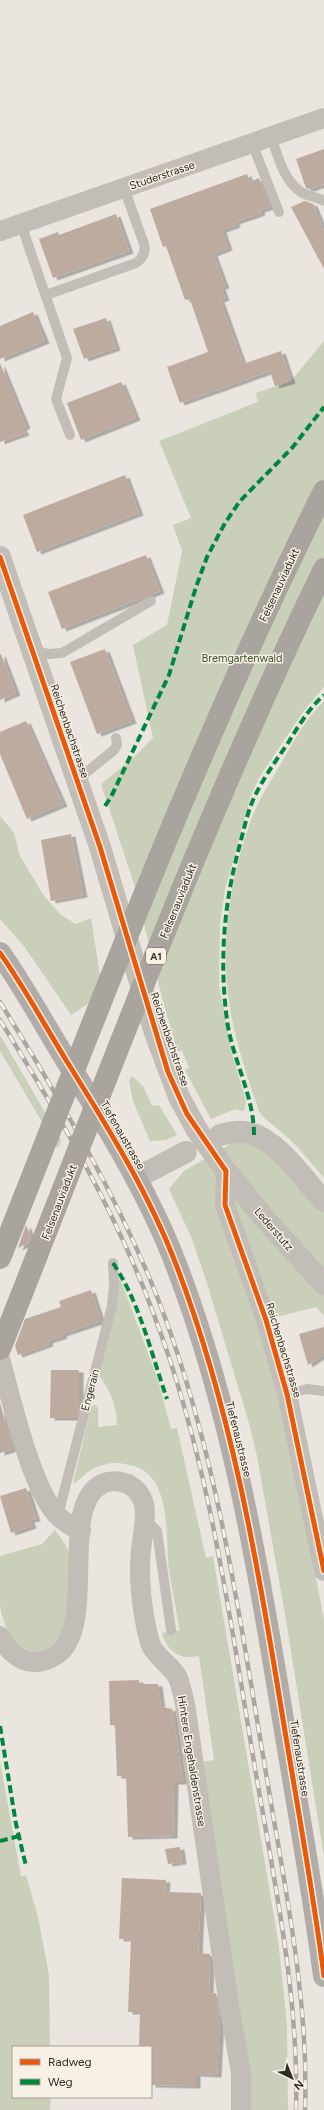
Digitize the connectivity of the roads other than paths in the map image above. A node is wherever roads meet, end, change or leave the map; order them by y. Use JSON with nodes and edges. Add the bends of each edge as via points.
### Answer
{"nodes":[{"id":1,"x":324,"y":118,"type":"edge"},
{"id":2,"x":271,"y":136,"type":"junction"},
{"id":3,"x":252,"y":143,"type":"junction"},
{"id":4,"x":124,"y":188,"type":"junction"},
{"id":5,"x":324,"y":201,"type":"edge"},
{"id":6,"x":279,"y":212,"type":"dead end"},
{"id":7,"x":21,"y":224,"type":"junction"},
{"id":8,"x":0,"y":232,"type":"edge"},
{"id":9,"x":46,"y":295,"type":"junction"},
{"id":10,"x":70,"y":435,"type":"dead end"},
{"id":11,"x":324,"y":491,"type":"edge"},
{"id":12,"x":0,"y":557,"type":"edge"},
{"id":13,"x":324,"y":569,"type":"edge"},
{"id":14,"x":151,"y":601,"type":"dead end"},
{"id":15,"x":32,"y":650,"type":"junction"},
{"id":16,"x":116,"y":738,"type":"dead end"},
{"id":17,"x":75,"y":777,"type":"junction"},
{"id":18,"x":0,"y":953,"type":"edge"},
{"id":19,"x":220,"y":1135,"type":"dead end"},
{"id":20,"x":186,"y":1152,"type":"dead end"},
{"id":21,"x":226,"y":1171,"type":"junction"},
{"id":22,"x":136,"y":1178,"type":"junction"},
{"id":23,"x":324,"y":1201,"type":"edge"},
{"id":24,"x":0,"y":1258,"type":"edge"},
{"id":25,"x":113,"y":1263,"type":"dead end"},
{"id":26,"x":324,"y":1284,"type":"edge"},
{"id":27,"x":0,"y":1349,"type":"edge"},
{"id":28,"x":0,"y":1359,"type":"edge"},
{"id":29,"x":324,"y":1391,"type":"edge"},
{"id":30,"x":287,"y":1394,"type":"junction"},
{"id":31,"x":58,"y":1516,"type":"junction"},
{"id":32,"x":145,"y":1523,"type":"junction"},
{"id":33,"x":81,"y":1531,"type":"junction"},
{"id":34,"x":323,"y":1558,"type":"edge"},
{"id":35,"x":171,"y":1630,"type":"dead end"},
{"id":36,"x":0,"y":1636,"type":"edge"},
{"id":37,"x":324,"y":1976,"type":"edge"},
{"id":38,"x":241,"y":2110,"type":"edge"}],
"edges":[{"from":1,"to":2,"type":"street","name":"Studerstrasse"},
{"from":2,"to":3,"type":"street","name":"Studerstrasse"},
{"from":2,"to":5,"type":"lane","via":[[287,176],[294,186]]},
{"from":3,"to":4,"type":"street","name":"Studerstrasse"},
{"from":3,"to":6,"type":"lane"},
{"from":4,"to":7,"type":"street","name":"Studerstrasse"},
{"from":4,"to":9,"type":"lane","via":[[144,244],[142,257],[136,263]]},
{"from":7,"to":8,"type":"street","name":"Studerstrasse"},
{"from":7,"to":9,"type":"lane"},
{"from":9,"to":10,"type":"lane","via":[[47,305],[67,358],[56,399]]},
{"from":11,"to":24,"type":"highway","name":"Felsenauviadukt","bridge":true,"via":[[248,651],[201,760],[113,970]]},
{"from":12,"to":15,"type":"street","name":"Reichenbachstrasse"},
{"from":13,"to":27,"type":"highway","name":"Felsenauviadukt","number":"A1","bridge":true,"via":[[273,677],[181,893]]},
{"from":14,"to":15,"type":"lane","via":[[62,653],[49,654]]},
{"from":15,"to":17,"type":"street","name":"Reichenbachstrasse"},
{"from":16,"to":17,"type":"lane","via":[[117,745],[114,750],[83,775]]},
{"from":17,"to":21,"type":"street","name":"Reichenbachstrasse","via":[[102,853],[168,1072],[187,1114]]},
{"from":18,"to":22,"type":"main road","name":"Tiefenaustrasse","via":[[21,983]]},
{"from":19,"to":23,"type":"street","via":[[242,1132],[263,1138],[283,1155]]},
{"from":20,"to":22,"type":"street"},
{"from":21,"to":26,"type":"street","name":"Lederstutz","via":[[264,1218]]},
{"from":21,"to":30,"type":"street","name":"Reichenbachstrasse","via":[[225,1205],[266,1320]]},
{"from":22,"to":37,"type":"main road","name":"Tiefenaustrasse","via":[[167,1243],[185,1289],[210,1368],[238,1474],[266,1614]]},
{"from":25,"to":31,"type":"lane","name":"Engerain","via":[[112,1306]]},
{"from":28,"to":31,"type":"street","via":[[29,1457],[41,1489]]},
{"from":29,"to":30,"type":"lane","via":[[307,1389]]},
{"from":30,"to":34,"type":"street","name":"Reichenbachstrasse"},
{"from":31,"to":33,"type":"street"},
{"from":32,"to":33,"type":"street","name":"Hintere Engehaldenstrasse","via":[[144,1505],[137,1491],[126,1483],[113,1481],[99,1485],[88,1496],[83,1510]]},
{"from":32,"to":35,"type":"lane","via":[[158,1531]]},
{"from":32,"to":38,"type":"street","name":"Hintere Engehaldenstrasse","via":[[140,1550],[142,1599],[150,1643],[178,1678],[185,1704],[240,2073]]},
{"from":33,"to":36,"type":"street","name":"Hintere Engehaldenstrasse","via":[[75,1618],[72,1633],[65,1647],[55,1656],[41,1662],[28,1662],[6,1647]]}]}
